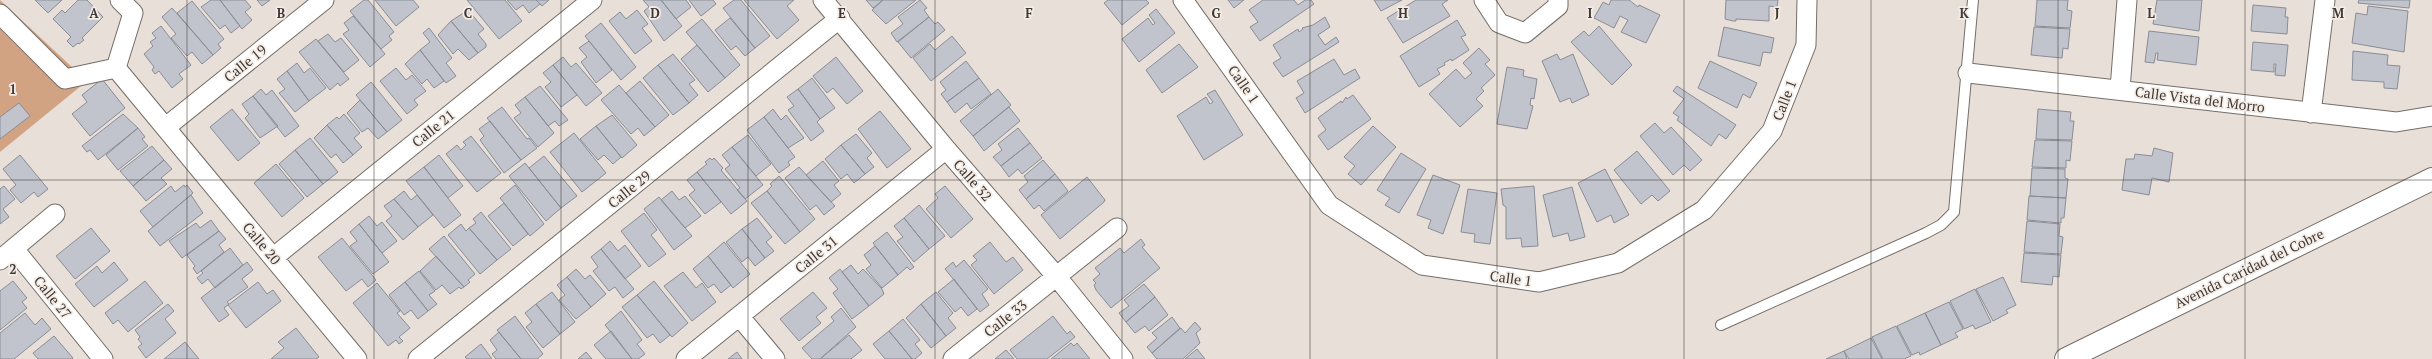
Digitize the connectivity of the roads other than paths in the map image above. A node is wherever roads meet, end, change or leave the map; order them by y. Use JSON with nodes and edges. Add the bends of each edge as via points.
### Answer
{"nodes":[{"id":1,"x":120,"y":0,"type":"edge"},
{"id":2,"x":324,"y":0,"type":"edge"},
{"id":3,"x":592,"y":0,"type":"edge"},
{"id":4,"x":823,"y":0,"type":"edge"},
{"id":5,"x":1183,"y":0,"type":"edge"},
{"id":6,"x":1484,"y":0,"type":"edge"},
{"id":7,"x":1558,"y":0,"type":"edge"},
{"id":8,"x":1807,"y":0,"type":"edge"},
{"id":9,"x":1973,"y":0,"type":"edge"},
{"id":10,"x":2127,"y":0,"type":"edge"},
{"id":11,"x":2326,"y":0,"type":"edge"},
{"id":12,"x":0,"y":14,"type":"edge"},
{"id":13,"x":840,"y":18,"type":"junction"},
{"id":14,"x":116,"y":68,"type":"junction"},
{"id":15,"x":1968,"y":73,"type":"junction"},
{"id":16,"x":2120,"y":89,"type":"junction"},
{"id":17,"x":2311,"y":113,"type":"junction"},
{"id":18,"x":2432,"y":116,"type":"edge"},
{"id":19,"x":166,"y":127,"type":"junction"},
{"id":20,"x":946,"y":148,"type":"junction"},
{"id":21,"x":2432,"y":179,"type":"edge"},
{"id":22,"x":55,"y":214,"type":"dead end"},
{"id":23,"x":1117,"y":228,"type":"dead end"},
{"id":24,"x":7,"y":254,"type":"edge"},
{"id":25,"x":274,"y":257,"type":"junction"},
{"id":26,"x":1057,"y":277,"type":"junction"},
{"id":27,"x":739,"y":316,"type":"junction"},
{"id":28,"x":1721,"y":326,"type":"dead end"},
{"id":29,"x":103,"y":359,"type":"edge"},
{"id":30,"x":357,"y":359,"type":"edge"},
{"id":31,"x":418,"y":359,"type":"edge"},
{"id":32,"x":686,"y":359,"type":"edge"},
{"id":33,"x":775,"y":359,"type":"edge"},
{"id":34,"x":952,"y":359,"type":"edge"},
{"id":35,"x":1123,"y":359,"type":"edge"},
{"id":36,"x":2066,"y":359,"type":"edge"}],
"edges":[{"from":1,"to":14,"type":"street","via":[[133,14]]},
{"from":2,"to":19,"type":"street","name":"Calle 19"},
{"from":3,"to":25,"type":"street","name":"Calle 21"},
{"from":4,"to":13,"type":"street","name":"Calle 32"},
{"from":5,"to":8,"type":"street","name":"Calle 1","via":[[1329,205],[1422,265],[1539,282],[1618,263],[1704,210],[1772,131],[1806,45]]},
{"from":6,"to":7,"type":"street","via":[[1499,23],[1525,33],[1558,6]]},
{"from":9,"to":15,"type":"lane"},
{"from":10,"to":16,"type":"street"},
{"from":11,"to":17,"type":"street"},
{"from":12,"to":14,"type":"street","via":[[65,79]]},
{"from":13,"to":20,"type":"street","name":"Calle 32"},
{"from":13,"to":31,"type":"street","name":"Calle 29"},
{"from":14,"to":19,"type":"street","name":"Calle 20"},
{"from":15,"to":16,"type":"street","name":"Calle Vista del Morro"},
{"from":15,"to":28,"type":"lane","via":[[1954,212],[1941,225],[1926,233]]},
{"from":16,"to":17,"type":"street","name":"Calle Vista del Morro"},
{"from":17,"to":18,"type":"street","name":"Calle Vista del Morro","via":[[2396,122]]},
{"from":19,"to":25,"type":"street","name":"Calle 20"},
{"from":20,"to":26,"type":"street","name":"Calle 32"},
{"from":20,"to":27,"type":"street","name":"Calle 31"},
{"from":21,"to":36,"type":"street","name":"Avenida Caridad del Cobre"},
{"from":22,"to":24,"type":"street"},
{"from":23,"to":26,"type":"street","name":"Calle 33"},
{"from":24,"to":29,"type":"street","name":"Calle 27"},
{"from":25,"to":30,"type":"street","name":"Calle 20"},
{"from":26,"to":34,"type":"street","name":"Calle 33"},
{"from":26,"to":35,"type":"street","name":"Calle 32"},
{"from":27,"to":32,"type":"street","name":"Calle 31"},
{"from":27,"to":33,"type":"street"}]}
